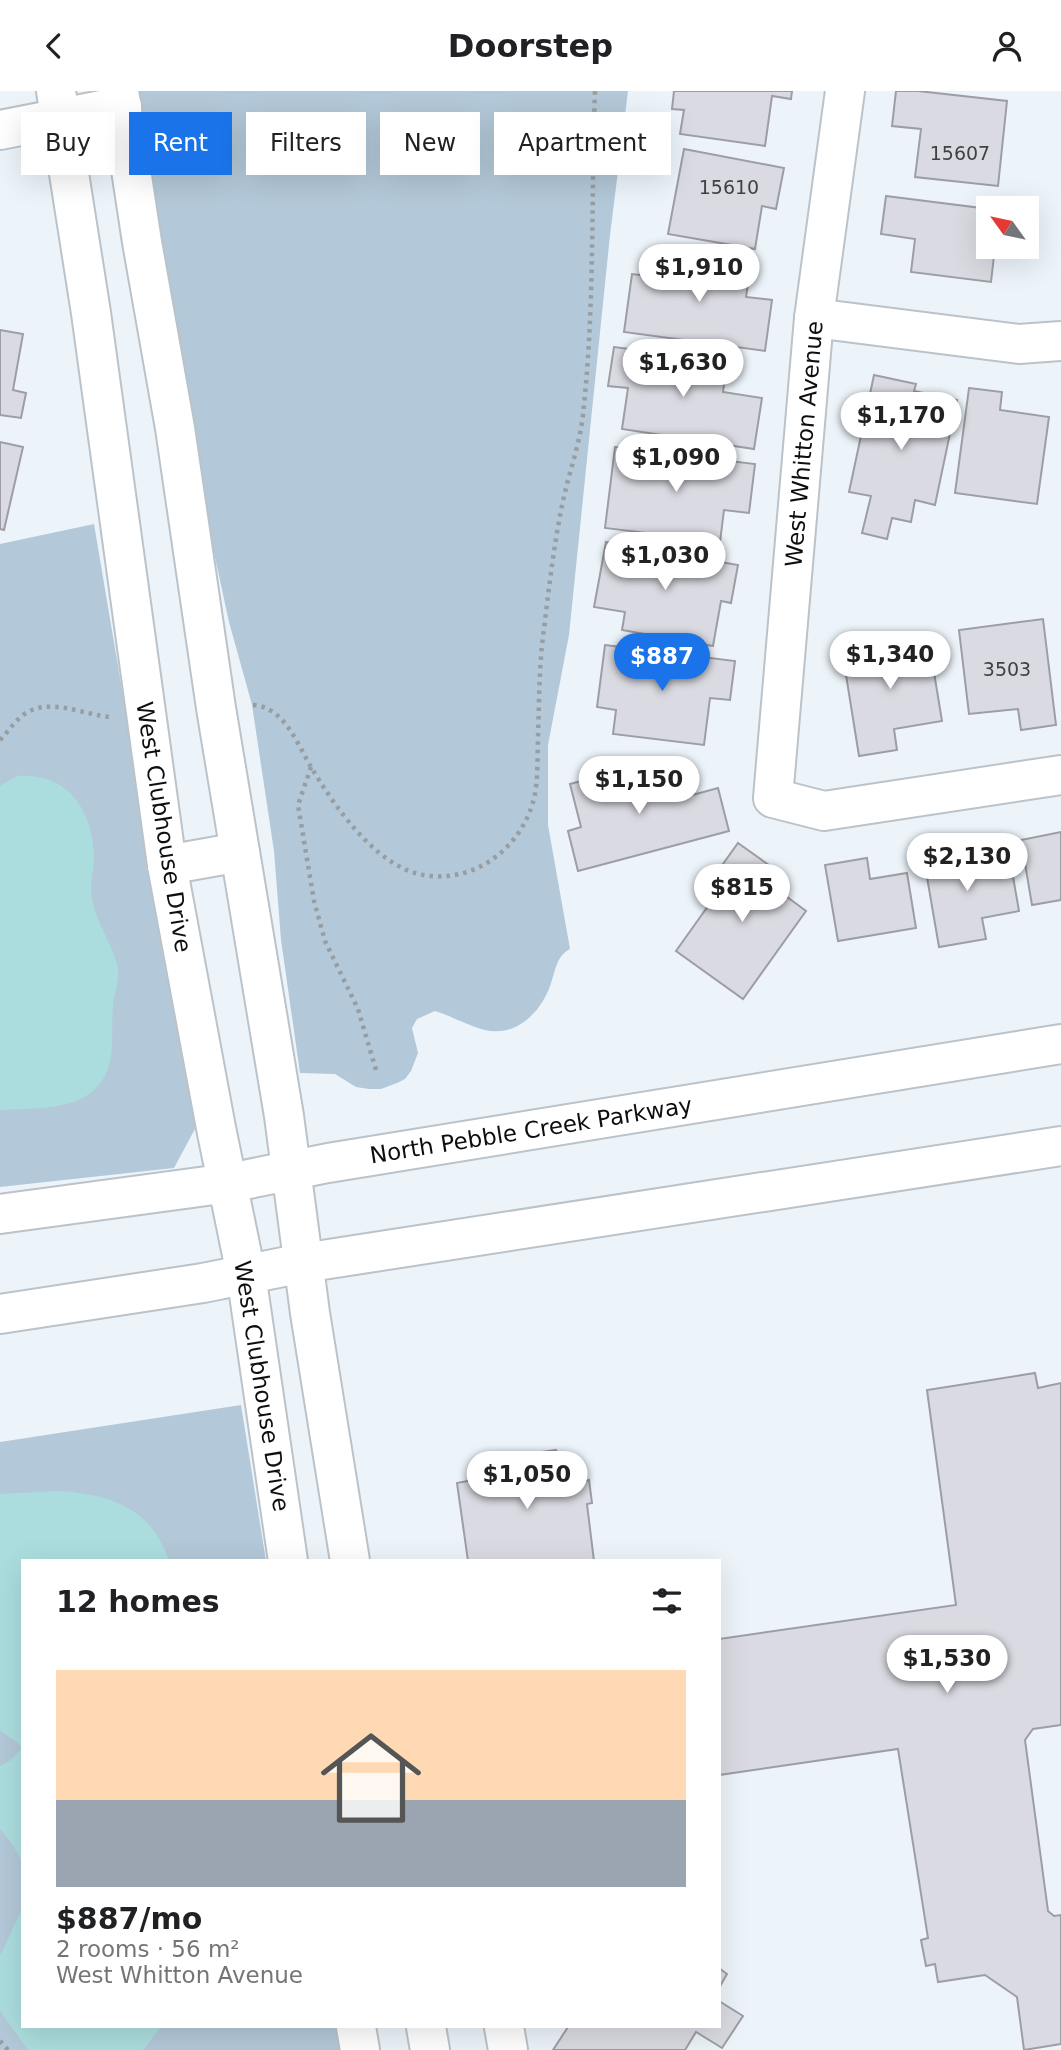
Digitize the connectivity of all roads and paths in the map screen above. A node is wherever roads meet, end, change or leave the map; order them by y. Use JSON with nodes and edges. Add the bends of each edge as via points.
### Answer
{"nodes":[{"id":1,"x":595,"y":91,"type":"edge"},
{"id":2,"x":845,"y":91,"type":"edge"},
{"id":3,"x":120,"y":98,"type":"edge"},
{"id":4,"x":58,"y":105,"type":"edge"},
{"id":5,"x":0,"y":129,"type":"edge"},
{"id":6,"x":814,"y":318,"type":"junction"},
{"id":7,"x":1061,"y":341,"type":"edge"},
{"id":8,"x":216,"y":708,"type":"junction"},
{"id":9,"x":145,"y":714,"type":"junction"},
{"id":10,"x":0,"y":740,"type":"edge"},
{"id":11,"x":311,"y":767,"type":"junction"},
{"id":12,"x":1061,"y":775,"type":"edge"},
{"id":13,"x":240,"y":852,"type":"junction"},
{"id":14,"x":167,"y":865,"type":"junction"},
{"id":15,"x":1061,"y":1044,"type":"edge"},
{"id":16,"x":376,"y":1070,"type":"dead end"},
{"id":17,"x":1061,"y":1146,"type":"edge"},
{"id":18,"x":291,"y":1170,"type":"junction"},
{"id":19,"x":229,"y":1183,"type":"junction"},
{"id":20,"x":0,"y":1214,"type":"edge"},
{"id":21,"x":303,"y":1263,"type":"junction"},
{"id":22,"x":246,"y":1274,"type":"junction"},
{"id":23,"x":0,"y":1314,"type":"edge"},
{"id":24,"x":288,"y":1559,"type":"edge"},
{"id":25,"x":350,"y":1559,"type":"edge"},
{"id":26,"x":356,"y":2028,"type":"edge"},
{"id":27,"x":426,"y":2028,"type":"edge"},
{"id":28,"x":505,"y":2028,"type":"edge"},
{"id":29,"x":0,"y":2041,"type":"edge"},
{"id":30,"x":8,"y":2050,"type":"edge"},
{"id":31,"x":360,"y":2050,"type":"edge"},
{"id":32,"x":430,"y":2050,"type":"edge"},
{"id":33,"x":508,"y":2050,"type":"edge"}],
"edges":[{"from":1,"to":11,"type":"path","via":[[589,358],[583,417],[559,517],[544,632],[530,810],[516,837],[494,859],[468,872],[423,876],[373,848]]},
{"from":2,"to":6,"type":"street","name":"West Whitton Avenue"},
{"from":3,"to":4,"type":"street"},
{"from":3,"to":8,"type":"street"},
{"from":4,"to":5,"type":"street"},
{"from":4,"to":9,"type":"street","name":"West Clubhouse Drive"},
{"from":6,"to":7,"type":"street","via":[[1019,344]]},
{"from":6,"to":12,"type":"street","name":"West Whitton Avenue","via":[[773,798],[824,811]]},
{"from":8,"to":11,"type":"path","via":[[252,705],[270,709]]},
{"from":8,"to":13,"type":"street"},
{"from":9,"to":10,"type":"path","via":[[103,716],[38,708],[20,717]]},
{"from":9,"to":14,"type":"street","name":"West Clubhouse Drive"},
{"from":11,"to":16,"type":"path","via":[[298,805],[317,912],[331,956],[358,1009]]},
{"from":13,"to":14,"type":"street"},
{"from":13,"to":18,"type":"street"},
{"from":14,"to":19,"type":"street","name":"West Clubhouse Drive"},
{"from":15,"to":18,"type":"street","name":"North Pebble Creek Parkway"},
{"from":17,"to":21,"type":"street"},
{"from":18,"to":19,"type":"street","name":"North Pebble Creek Parkway"},
{"from":18,"to":21,"type":"street"},
{"from":19,"to":20,"type":"street","name":"North Pebble Creek Parkway"},
{"from":19,"to":22,"type":"street","name":"West Clubhouse Drive"},
{"from":21,"to":22,"type":"street"},
{"from":21,"to":25,"type":"street"},
{"from":22,"to":23,"type":"street"},
{"from":22,"to":24,"type":"street","name":"West Clubhouse Drive"},
{"from":26,"to":31,"type":"street"},
{"from":27,"to":32,"type":"street"},
{"from":28,"to":33,"type":"street"},
{"from":29,"to":30,"type":"path"}]}
